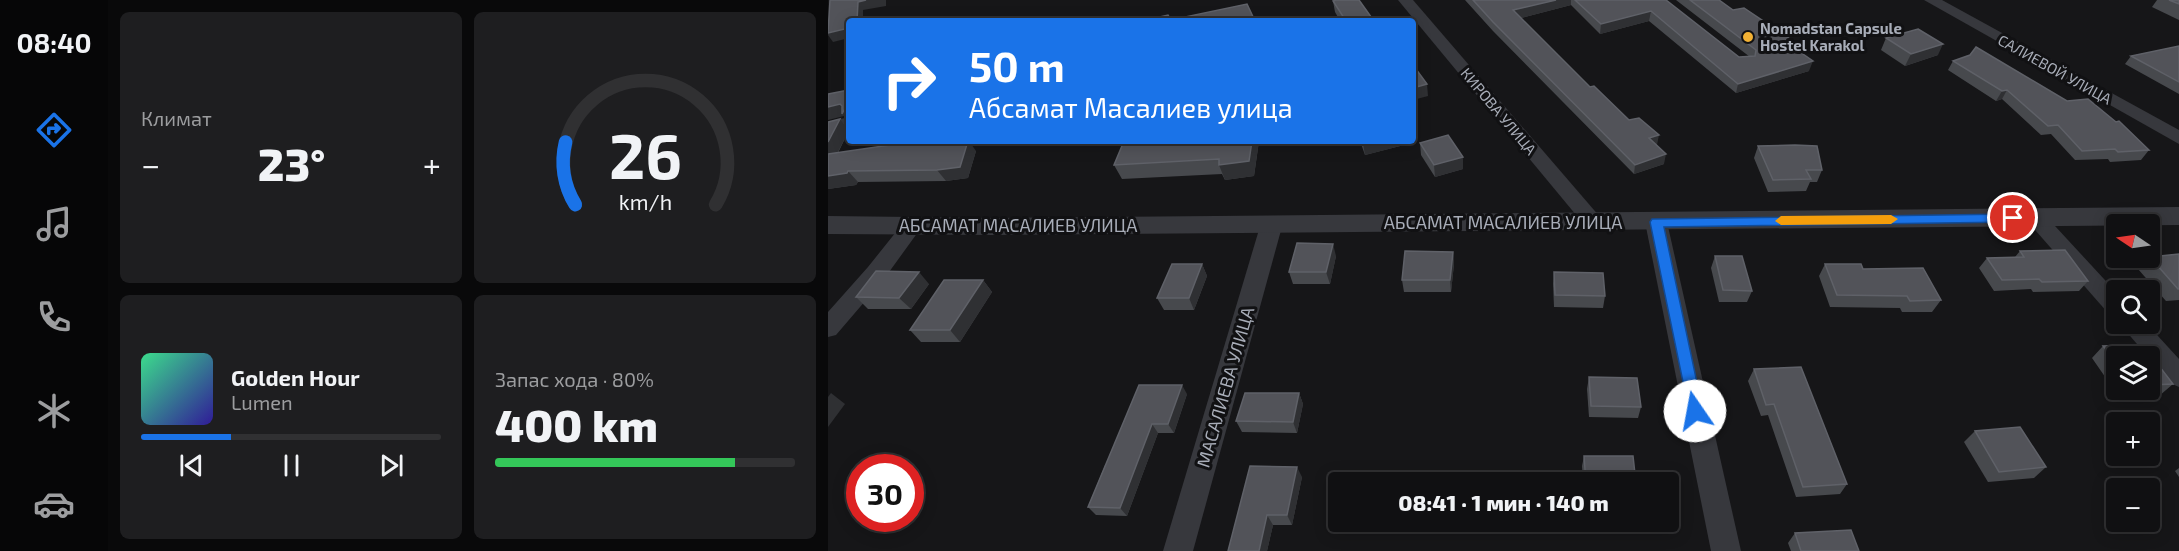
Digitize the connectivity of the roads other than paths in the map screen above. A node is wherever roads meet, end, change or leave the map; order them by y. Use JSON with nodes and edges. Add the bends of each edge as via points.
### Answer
{"nodes":[{"id":1,"x":1405,"y":0,"type":"edge"},
{"id":2,"x":1931,"y":0,"type":"edge"},
{"id":3,"x":846,"y":123,"type":"edge"},
{"id":4,"x":828,"y":128,"type":"edge"},
{"id":5,"x":2179,"y":138,"type":"edge"},
{"id":6,"x":2179,"y":216,"type":"edge"},
{"id":7,"x":2036,"y":218,"type":"junction"},
{"id":8,"x":1593,"y":222,"type":"junction"},
{"id":9,"x":1656,"y":222,"type":"junction"},
{"id":10,"x":1272,"y":223,"type":"junction"},
{"id":11,"x":828,"y":225,"type":"edge"},
{"id":12,"x":911,"y":227,"type":"junction"},
{"id":13,"x":2106,"y":296,"type":"edge"},
{"id":14,"x":828,"y":328,"type":"edge"},
{"id":15,"x":2141,"y":334,"type":"edge"},
{"id":16,"x":2179,"y":376,"type":"edge"},
{"id":17,"x":1178,"y":551,"type":"edge"},
{"id":18,"x":1725,"y":551,"type":"edge"}],
"edges":[{"from":1,"to":8,"type":"street","name":"КИРОВА УЛИЦА"},
{"from":2,"to":5,"type":"street","name":"САЛИЕВОЙ УЛИЦА"},
{"from":3,"to":4,"type":"street"},
{"from":6,"to":7,"type":"street","name":"АБСАМАТ МАСАЛИЕВ УЛИЦА"},
{"from":7,"to":9,"type":"street","name":"АБСАМАТ МАСАЛИЕВ УЛИЦА"},
{"from":7,"to":13,"type":"street"},
{"from":8,"to":9,"type":"street","name":"АБСАМАТ МАСАЛИЕВ УЛИЦА"},
{"from":8,"to":10,"type":"street","name":"АБСАМАТ МАСАЛИЕВ УЛИЦА"},
{"from":9,"to":18,"type":"street"},
{"from":10,"to":12,"type":"street","name":"АБСАМАТ МАСАЛИЕВ УЛИЦА"},
{"from":10,"to":17,"type":"street","name":"МАСАЛИЕВА УЛИЦА"},
{"from":11,"to":12,"type":"street","name":"АБСАМАТ МАСАЛИЕВ УЛИЦА"},
{"from":12,"to":14,"type":"street"},
{"from":15,"to":16,"type":"street"}]}
